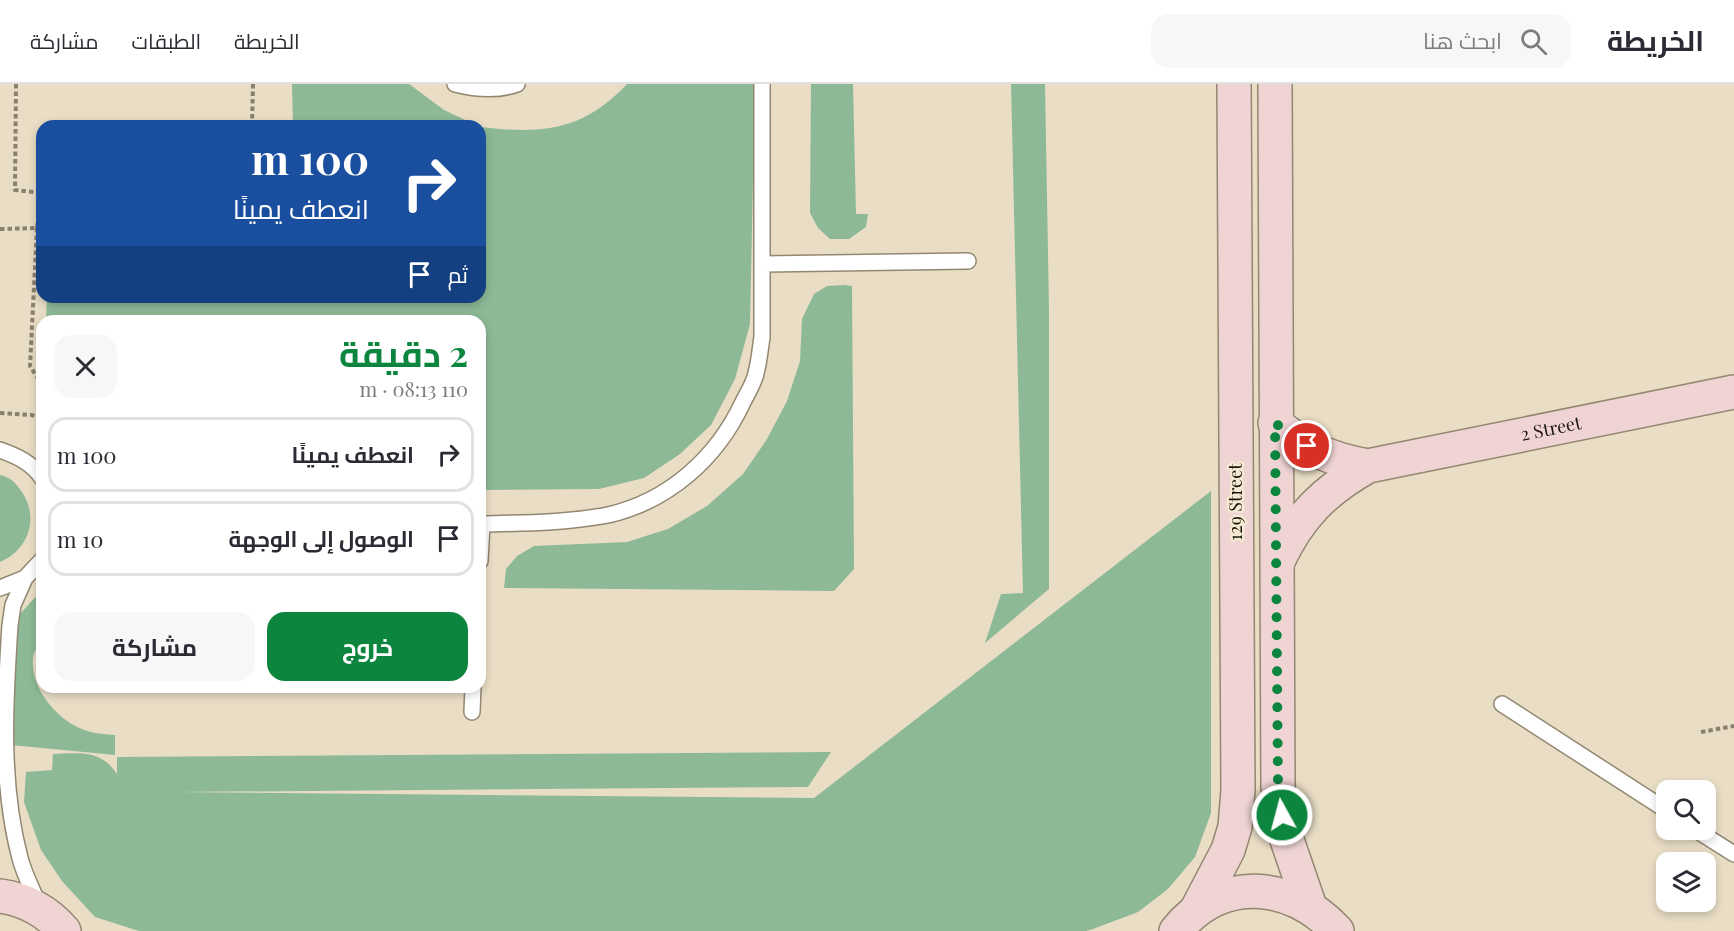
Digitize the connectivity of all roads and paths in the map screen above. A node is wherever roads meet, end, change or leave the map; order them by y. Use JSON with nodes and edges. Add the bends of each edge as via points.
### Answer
{"nodes":[{"id":1,"x":16,"y":84,"type":"edge"},
{"id":2,"x":253,"y":84,"type":"edge"},
{"id":3,"x":455,"y":84,"type":"edge"},
{"id":4,"x":517,"y":84,"type":"edge"},
{"id":5,"x":762,"y":84,"type":"edge"},
{"id":6,"x":1234,"y":84,"type":"edge"},
{"id":7,"x":1275,"y":84,"type":"edge"},
{"id":8,"x":252,"y":120,"type":"edge"},
{"id":9,"x":36,"y":192,"type":"edge"},
{"id":10,"x":36,"y":228,"type":"edge"},
{"id":11,"x":0,"y":229,"type":"edge"},
{"id":12,"x":36,"y":248,"type":"edge"},
{"id":13,"x":968,"y":261,"type":"dead end"},
{"id":14,"x":763,"y":264,"type":"junction"},
{"id":15,"x":36,"y":376,"type":"edge"},
{"id":16,"x":1734,"y":392,"type":"edge"},
{"id":17,"x":0,"y":413,"type":"edge"},
{"id":18,"x":36,"y":417,"type":"edge"},
{"id":19,"x":1275,"y":423,"type":"junction"},
{"id":20,"x":0,"y":450,"type":"edge"},
{"id":21,"x":1368,"y":466,"type":"junction"},
{"id":22,"x":36,"y":469,"type":"edge"},
{"id":23,"x":486,"y":524,"type":"edge"},
{"id":24,"x":1278,"y":561,"type":"junction"},
{"id":25,"x":36,"y":566,"type":"edge"},
{"id":26,"x":25,"y":578,"type":"junction"},
{"id":27,"x":0,"y":588,"type":"edge"},
{"id":28,"x":473,"y":693,"type":"edge"},
{"id":29,"x":1502,"y":704,"type":"dead end"},
{"id":30,"x":472,"y":712,"type":"dead end"},
{"id":31,"x":1734,"y":726,"type":"edge"},
{"id":32,"x":1701,"y":732,"type":"dead end"},
{"id":33,"x":1656,"y":804,"type":"edge"},
{"id":34,"x":1712,"y":840,"type":"edge"},
{"id":35,"x":1734,"y":854,"type":"edge"},
{"id":36,"x":0,"y":896,"type":"edge"},
{"id":37,"x":1310,"y":907,"type":"junction"},
{"id":38,"x":52,"y":921,"type":"edge"},
{"id":39,"x":1186,"y":921,"type":"edge"},
{"id":40,"x":1337,"y":931,"type":"edge"}],
"edges":[{"from":1,"to":9,"type":"path","via":[[15,190]]},
{"from":2,"to":8,"type":"path"},
{"from":3,"to":4,"type":"lane","via":[[474,88]]},
{"from":5,"to":14,"type":"lane"},
{"from":6,"to":39,"type":"street","name":"129 Street","via":[[1238,789],[1235,827],[1228,850]]},
{"from":7,"to":19,"type":"street"},
{"from":10,"to":11,"type":"path"},
{"from":12,"to":15,"type":"path","via":[[30,366]]},
{"from":13,"to":14,"type":"lane"},
{"from":14,"to":23,"type":"lane","via":[[762,337],[754,377],[736,418],[716,448],[683,480],[651,501],[608,514]]},
{"from":16,"to":21,"type":"street","name":"2 Street"},
{"from":17,"to":18,"type":"path"},
{"from":19,"to":21,"type":"street","via":[[1318,452]]},
{"from":19,"to":24,"type":"street"},
{"from":20,"to":22,"type":"lane","via":[[18,456]]},
{"from":21,"to":24,"type":"street","via":[[1323,495],[1289,537]]},
{"from":24,"to":37,"type":"street","via":[[1278,787],[1286,837]]},
{"from":25,"to":26,"type":"lane"},
{"from":26,"to":27,"type":"lane"},
{"from":26,"to":38,"type":"lane","via":[[13,605],[10,625],[6,765],[21,860]]},
{"from":28,"to":30,"type":"lane"},
{"from":29,"to":33,"type":"lane"},
{"from":31,"to":32,"type":"path"},
{"from":34,"to":35,"type":"lane"},
{"from":36,"to":38,"type":"street","via":[[14,898]]},
{"from":37,"to":39,"type":"street","via":[[1288,896],[1240,892],[1217,899]]},
{"from":37,"to":40,"type":"street"}]}
